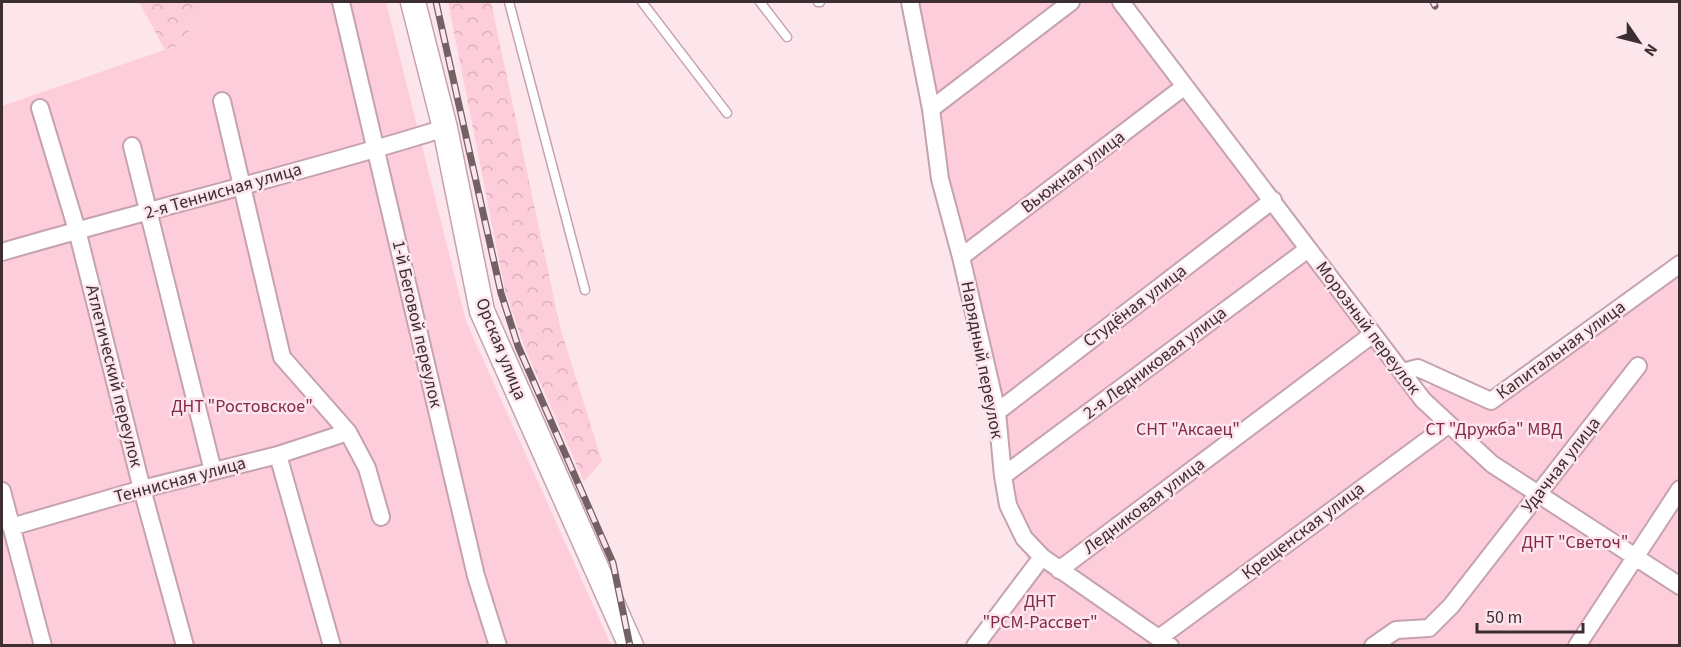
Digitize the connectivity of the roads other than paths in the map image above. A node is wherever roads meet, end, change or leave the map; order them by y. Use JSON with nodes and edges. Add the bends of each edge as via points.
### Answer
{"nodes":[{"id":1,"x":341,"y":2,"type":"edge"},
{"id":2,"x":413,"y":2,"type":"edge"},
{"id":3,"x":509,"y":2,"type":"edge"},
{"id":4,"x":642,"y":2,"type":"edge"},
{"id":5,"x":760,"y":2,"type":"edge"},
{"id":6,"x":910,"y":2,"type":"edge"},
{"id":7,"x":1071,"y":2,"type":"edge"},
{"id":8,"x":1121,"y":2,"type":"edge"},
{"id":9,"x":787,"y":37,"type":"dead end"},
{"id":10,"x":1185,"y":86,"type":"junction"},
{"id":11,"x":222,"y":101,"type":"dead end"},
{"id":12,"x":40,"y":108,"type":"dead end"},
{"id":13,"x":931,"y":109,"type":"junction"},
{"id":14,"x":727,"y":113,"type":"dead end"},
{"id":15,"x":445,"y":128,"type":"junction"},
{"id":16,"x":132,"y":146,"type":"dead end"},
{"id":17,"x":376,"y":150,"type":"junction"},
{"id":18,"x":243,"y":184,"type":"junction"},
{"id":19,"x":1273,"y":200,"type":"junction"},
{"id":20,"x":150,"y":212,"type":"junction"},
{"id":21,"x":77,"y":230,"type":"junction"},
{"id":22,"x":1308,"y":249,"type":"junction"},
{"id":23,"x":2,"y":252,"type":"edge"},
{"id":24,"x":961,"y":257,"type":"junction"},
{"id":25,"x":1680,"y":264,"type":"edge"},
{"id":26,"x":585,"y":290,"type":"dead end"},
{"id":27,"x":1373,"y":334,"type":"junction"},
{"id":28,"x":1638,"y":366,"type":"dead end"},
{"id":29,"x":1402,"y":372,"type":"junction"},
{"id":30,"x":997,"y":412,"type":"junction"},
{"id":31,"x":1448,"y":424,"type":"junction"},
{"id":32,"x":348,"y":432,"type":"junction"},
{"id":33,"x":278,"y":455,"type":"junction"},
{"id":34,"x":213,"y":471,"type":"junction"},
{"id":35,"x":1003,"y":476,"type":"junction"},
{"id":36,"x":142,"y":489,"type":"junction"},
{"id":37,"x":1680,"y":489,"type":"edge"},
{"id":38,"x":2,"y":491,"type":"edge"},
{"id":39,"x":1538,"y":495,"type":"junction"},
{"id":40,"x":381,"y":517,"type":"dead end"},
{"id":41,"x":11,"y":527,"type":"junction"},
{"id":42,"x":1635,"y":557,"type":"junction"},
{"id":43,"x":1042,"y":558,"type":"junction"},
{"id":44,"x":1059,"y":570,"type":"junction"},
{"id":45,"x":1680,"y":586,"type":"edge"},
{"id":46,"x":1165,"y":642,"type":"edge"},
{"id":47,"x":43,"y":645,"type":"edge"},
{"id":48,"x":184,"y":645,"type":"edge"},
{"id":49,"x":332,"y":645,"type":"edge"},
{"id":50,"x":498,"y":645,"type":"edge"},
{"id":51,"x":631,"y":645,"type":"edge"},
{"id":52,"x":975,"y":645,"type":"edge"},
{"id":53,"x":1373,"y":645,"type":"edge"},
{"id":54,"x":1577,"y":645,"type":"edge"}],
"edges":[{"from":1,"to":17,"type":"street","name":"1-й Беговой переулок"},
{"from":2,"to":15,"type":"main road","name":"Орская улица"},
{"from":3,"to":26,"type":"lane"},
{"from":4,"to":14,"type":"lane"},
{"from":5,"to":9,"type":"lane"},
{"from":6,"to":13,"type":"street","name":"Нарядный переулок"},
{"from":7,"to":13,"type":"street"},
{"from":8,"to":10,"type":"street","name":"Морозный переулок"},
{"from":10,"to":19,"type":"street","name":"Морозный переулок"},
{"from":10,"to":24,"type":"street","name":"Вьюжная улица"},
{"from":11,"to":18,"type":"street"},
{"from":12,"to":21,"type":"street","name":"Атлетический переулок"},
{"from":13,"to":24,"type":"street","name":"Нарядный переулок","via":[[940,179]]},
{"from":15,"to":17,"type":"street","name":"2-я Теннисная улица"},
{"from":15,"to":51,"type":"main road","name":"Орская улица","via":[[482,311]]},
{"from":16,"to":20,"type":"street"},
{"from":17,"to":18,"type":"street","name":"2-я Теннисная улица"},
{"from":17,"to":50,"type":"street","name":"1-й Беговой переулок","via":[[476,576]]},
{"from":18,"to":20,"type":"street","name":"2-я Теннисная улица"},
{"from":18,"to":32,"type":"street","via":[[282,357]]},
{"from":19,"to":22,"type":"street","name":"Морозный переулок"},
{"from":19,"to":30,"type":"street","name":"Студёная улица"},
{"from":20,"to":21,"type":"street","name":"2-я Теннисная улица"},
{"from":20,"to":34,"type":"street"},
{"from":21,"to":23,"type":"street","name":"2-я Теннисная улица"},
{"from":21,"to":36,"type":"street","name":"Атлетический переулок"},
{"from":22,"to":27,"type":"street","name":"Морозный переулок"},
{"from":22,"to":35,"type":"street","name":"2-я Ледниковая улица"},
{"from":24,"to":30,"type":"street","name":"Нарядный переулок"},
{"from":25,"to":29,"type":"street","name":"Капитальная улица","via":[[1491,401],[1418,368]]},
{"from":27,"to":29,"type":"street","name":"Морозный переулок"},
{"from":27,"to":44,"type":"street","name":"Ледниковая улица"},
{"from":28,"to":39,"type":"street","name":"Удачная улица"},
{"from":29,"to":31,"type":"street","name":"Морозный переулок"},
{"from":30,"to":35,"type":"street","name":"Нарядный переулок"},
{"from":31,"to":39,"type":"street","name":"Морозный переулок","via":[[1492,464]]},
{"from":31,"to":46,"type":"street","name":"Крещенская улица"},
{"from":32,"to":33,"type":"street","name":"Теннисная улица"},
{"from":32,"to":40,"type":"street","via":[[368,468]]},
{"from":33,"to":34,"type":"street","name":"Теннисная улица"},
{"from":33,"to":49,"type":"street"},
{"from":34,"to":36,"type":"street","name":"Теннисная улица"},
{"from":35,"to":43,"type":"street","name":"Нарядный переулок","via":[[1008,505],[1024,538]]},
{"from":36,"to":41,"type":"street","name":"Теннисная улица"},
{"from":36,"to":48,"type":"street","name":"Атлетический переулок"},
{"from":37,"to":42,"type":"street"},
{"from":38,"to":41,"type":"street"},
{"from":39,"to":42,"type":"street","name":"Морозный переулок"},
{"from":39,"to":53,"type":"street","name":"Удачная улица","via":[[1430,628],[1396,630]]},
{"from":41,"to":47,"type":"street"},
{"from":42,"to":45,"type":"street","name":"Морозный переулок"},
{"from":42,"to":54,"type":"street"},
{"from":43,"to":44,"type":"street","name":"Нарядный переулок"},
{"from":43,"to":52,"type":"street"},
{"from":44,"to":46,"type":"street","name":"Нарядный переулок"}]}
